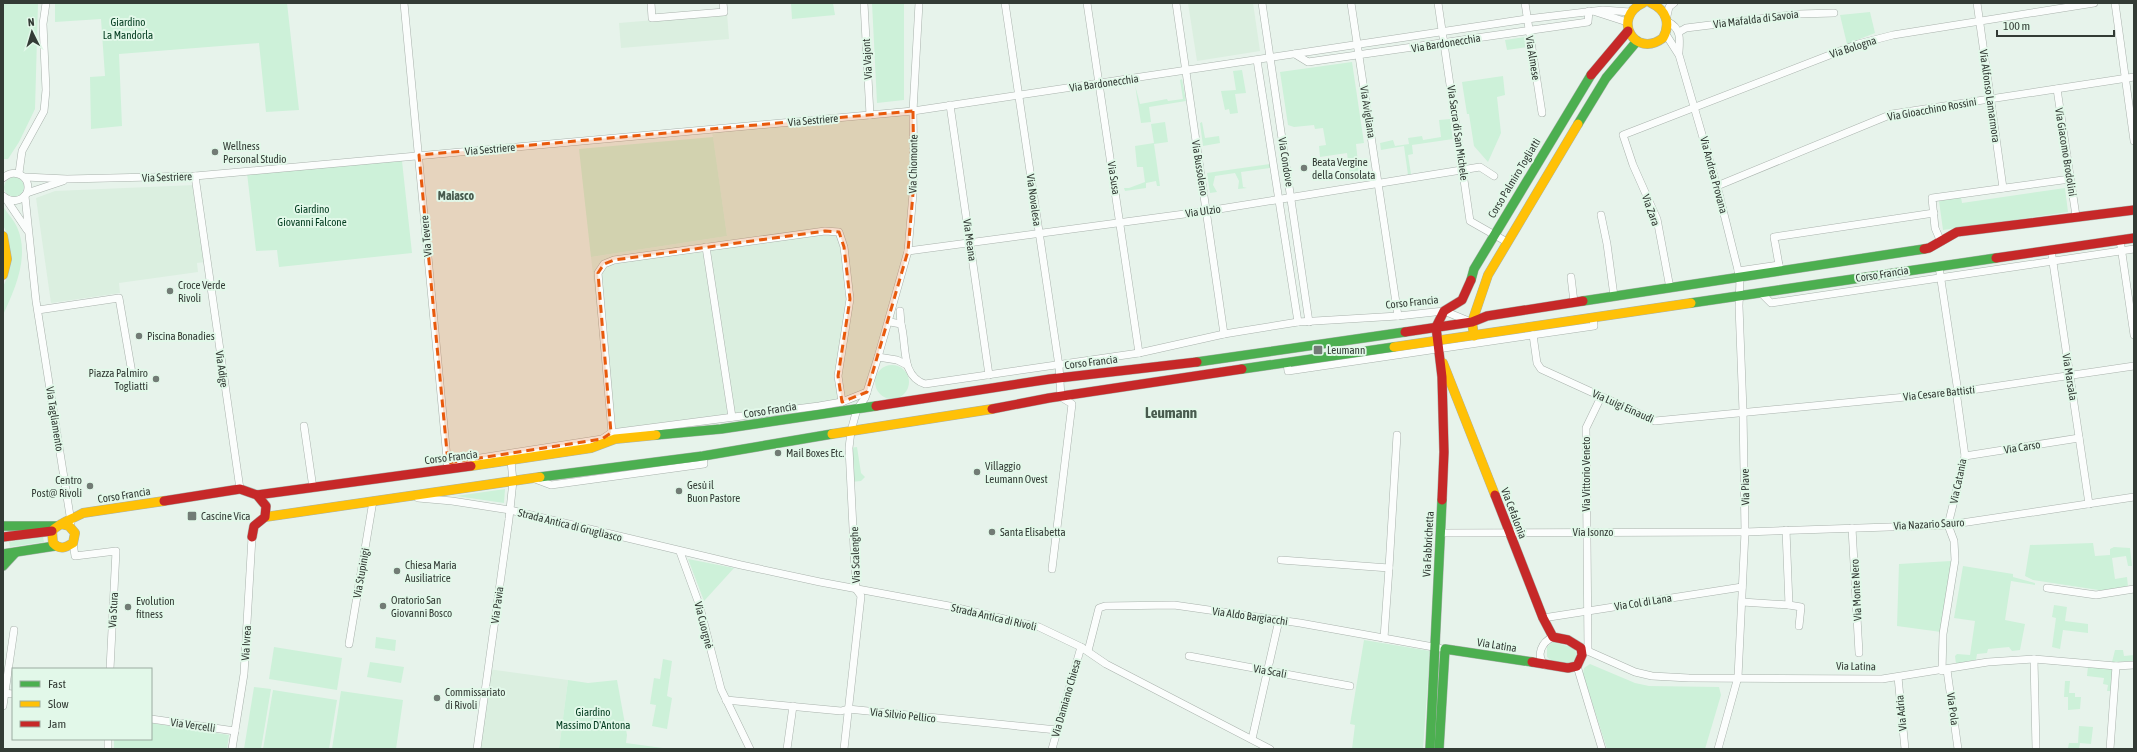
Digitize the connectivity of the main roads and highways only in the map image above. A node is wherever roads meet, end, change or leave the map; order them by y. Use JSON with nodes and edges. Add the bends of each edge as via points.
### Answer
{"nodes":[{"id":1,"x":1643,"y":3,"type":"edge"},
{"id":2,"x":1657,"y":4,"type":"edge"},
{"id":3,"x":1627,"y":27,"type":"junction"},
{"id":4,"x":1637,"y":41,"type":"junction"},
{"id":5,"x":2134,"y":210,"type":"edge"},
{"id":6,"x":3,"y":236,"type":"edge"},
{"id":7,"x":2134,"y":238,"type":"edge"},
{"id":8,"x":3,"y":275,"type":"edge"},
{"id":9,"x":1472,"y":322,"type":"junction"},
{"id":10,"x":1436,"y":327,"type":"junction"},
{"id":11,"x":1474,"y":336,"type":"junction"},
{"id":12,"x":1439,"y":349,"type":"junction"},
{"id":13,"x":257,"y":496,"type":"junction"},
{"id":14,"x":265,"y":517,"type":"junction"},
{"id":15,"x":72,"y":525,"type":"junction"},
{"id":16,"x":3,"y":526,"type":"edge"},
{"id":17,"x":56,"y":527,"type":"junction"},
{"id":18,"x":3,"y":537,"type":"edge"},
{"id":19,"x":252,"y":537,"type":"road end"},
{"id":20,"x":55,"y":546,"type":"junction"},
{"id":21,"x":16,"y":553,"type":"junction"},
{"id":22,"x":3,"y":554,"type":"edge"},
{"id":23,"x":3,"y":566,"type":"edge"},
{"id":24,"x":1440,"y":648,"type":"junction"},
{"id":25,"x":1577,"y":666,"type":"joint"},
{"id":26,"x":1430,"y":749,"type":"edge"},
{"id":27,"x":1439,"y":749,"type":"edge"}],
"edges":[{"from":1,"to":3,"type":"main road","via":[[1635,6],[1630,12]]},
{"from":2,"to":4,"type":"main road","via":[[1667,19],[1665,33],[1654,43],[1644,44]]},
{"from":3,"to":4,"type":"main road"},
{"from":3,"to":10,"type":"main road","name":"Corso Palmiro Togliatti","via":[[1593,71],[1494,235],[1474,269],[1463,300],[1444,311]]},
{"from":4,"to":9,"type":"main road","via":[[1606,78],[1507,242],[1488,275]]},
{"from":5,"to":9,"type":"main road","name":"Corso Francia","via":[[1957,232],[1929,248],[1739,274],[1670,288],[1487,316]]},
{"from":6,"to":8,"type":"main road","via":[[7,259]]},
{"from":7,"to":11,"type":"main road","name":"Corso Francia"},
{"from":9,"to":10,"type":"main road","name":"Corso Francia"},
{"from":9,"to":11,"type":"main road"},
{"from":10,"to":12,"type":"main road"},
{"from":10,"to":13,"type":"main road","name":"Corso Francia","via":[[1232,358],[1059,378],[721,429],[615,439],[591,448],[511,461],[448,466]]},
{"from":11,"to":12,"type":"main road","name":"Corso Francia"},
{"from":12,"to":14,"type":"main road","name":"Corso Francia","via":[[1234,371],[703,456]]},
{"from":12,"to":24,"type":"main road","name":"Via Fabbrichetta","via":[[1444,452]]},
{"from":12,"to":25,"type":"main road","name":"Via Cefalonia","via":[[1543,618],[1553,637],[1564,639],[1585,650]]},
{"from":13,"to":14,"type":"main road","via":[[266,506]]},
{"from":13,"to":15,"type":"main road","name":"Corso Francia","via":[[240,489],[83,513]]},
{"from":14,"to":19,"type":"main road","via":[[254,526]]},
{"from":15,"to":17,"type":"main road","name":"Corso Francia"},
{"from":15,"to":20,"type":"main road","via":[[74,543],[63,549]]},
{"from":16,"to":17,"type":"main road"},
{"from":17,"to":18,"type":"main road","name":"Corso Francia"},
{"from":17,"to":20,"type":"main road","via":[[51,539]]},
{"from":20,"to":21,"type":"main road"},
{"from":21,"to":22,"type":"main road"},
{"from":21,"to":23,"type":"main road"},
{"from":24,"to":25,"type":"main road","name":"Via Latina","via":[[1545,665],[1568,668]]},
{"from":24,"to":26,"type":"main road","name":"Via Fabbrichetta"},
{"from":24,"to":27,"type":"main road","name":"Via Fabbrichetta"}]}
